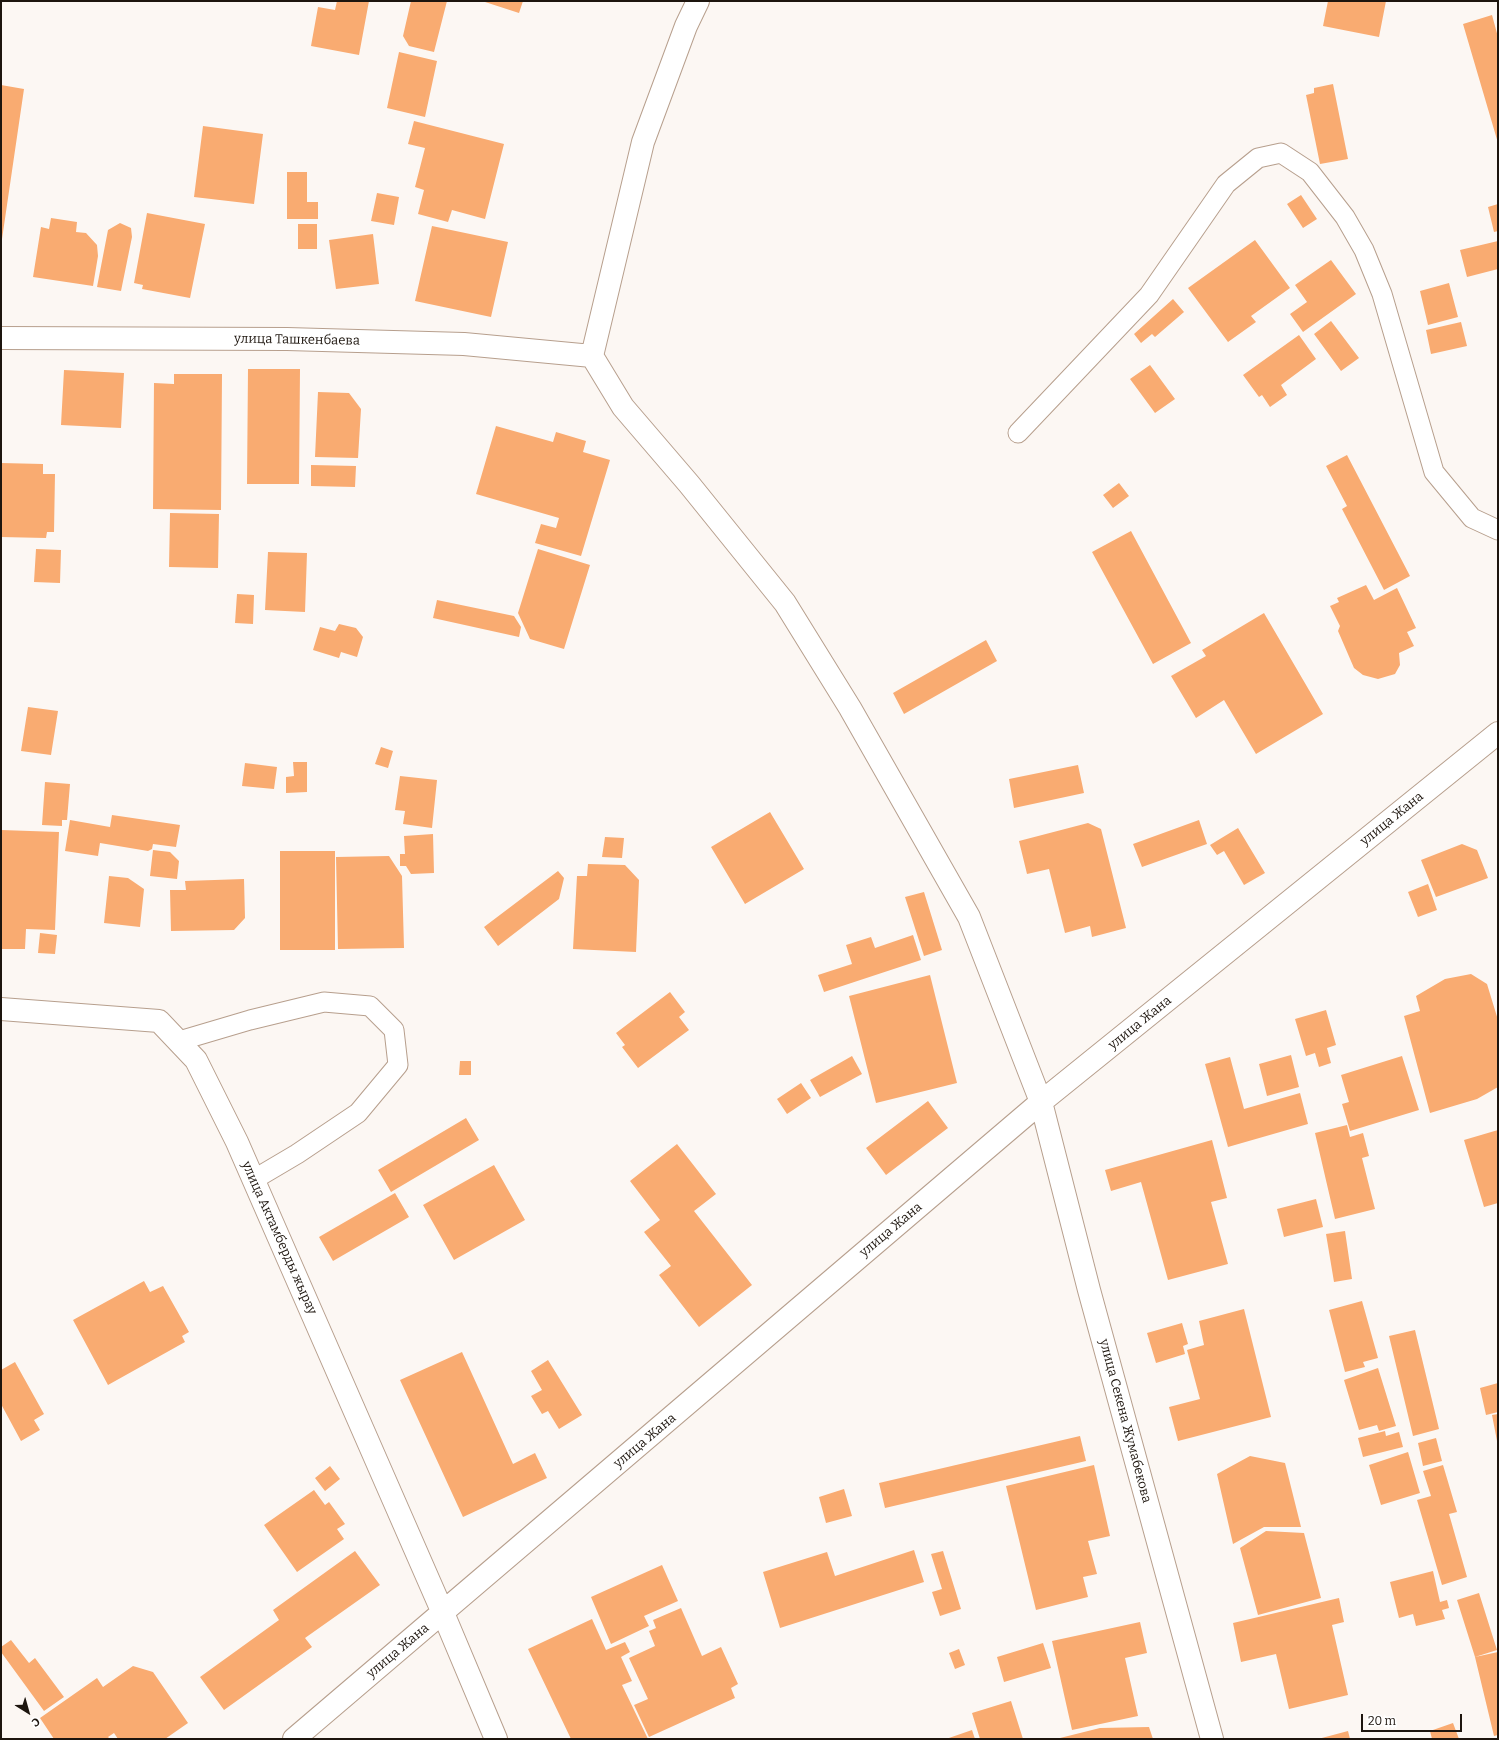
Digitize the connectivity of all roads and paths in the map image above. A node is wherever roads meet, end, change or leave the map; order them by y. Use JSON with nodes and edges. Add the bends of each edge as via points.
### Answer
{"nodes":[{"id":1,"x":698,"y":1,"type":"edge"},
{"id":2,"x":1,"y":338,"type":"edge"},
{"id":3,"x":592,"y":356,"type":"junction"},
{"id":4,"x":1018,"y":432,"type":"dead end"},
{"id":5,"x":1498,"y":530,"type":"edge"},
{"id":6,"x":1498,"y":733,"type":"edge"},
{"id":7,"x":1,"y":1009,"type":"edge"},
{"id":8,"x":179,"y":1041,"type":"junction"},
{"id":9,"x":1041,"y":1102,"type":"junction"},
{"id":10,"x":253,"y":1180,"type":"junction"},
{"id":11,"x":443,"y":1613,"type":"junction"},
{"id":12,"x":294,"y":1739,"type":"edge"},
{"id":13,"x":496,"y":1739,"type":"edge"},
{"id":14,"x":1212,"y":1739,"type":"edge"}],
"edges":[{"from":1,"to":3,"type":"street","via":[[686,26],[643,142]]},
{"from":2,"to":3,"type":"street","name":"улица Ташкенбаева","via":[[464,344]]},
{"from":3,"to":9,"type":"street","name":"улица Секена Жумабекова","via":[[623,407],[785,603],[850,708],[969,917]]},
{"from":4,"to":5,"type":"lane","via":[[1149,295],[1226,184],[1258,158],[1281,153],[1310,172],[1345,217],[1364,250],[1382,294],[1434,472],[1472,518]]},
{"from":6,"to":9,"type":"street","name":"улица Жана"},
{"from":7,"to":8,"type":"street","name":"улица Актамберды жырау","via":[[159,1021]]},
{"from":8,"to":10,"type":"street","name":"улица Актамберды жырау","via":[[196,1060]]},
{"from":8,"to":10,"type":"lane","via":[[324,1002],[370,1006],[394,1030],[398,1065],[358,1113]]},
{"from":9,"to":11,"type":"street","name":"улица Жана"},
{"from":9,"to":14,"type":"street","name":"улица Секена Жумабекова","via":[[1089,1290]]},
{"from":10,"to":11,"type":"street","name":"улица Актамберды жырау"},
{"from":11,"to":12,"type":"street","name":"улица Жана"},
{"from":11,"to":13,"type":"street","name":"улица Актамберды жырау"}]}
